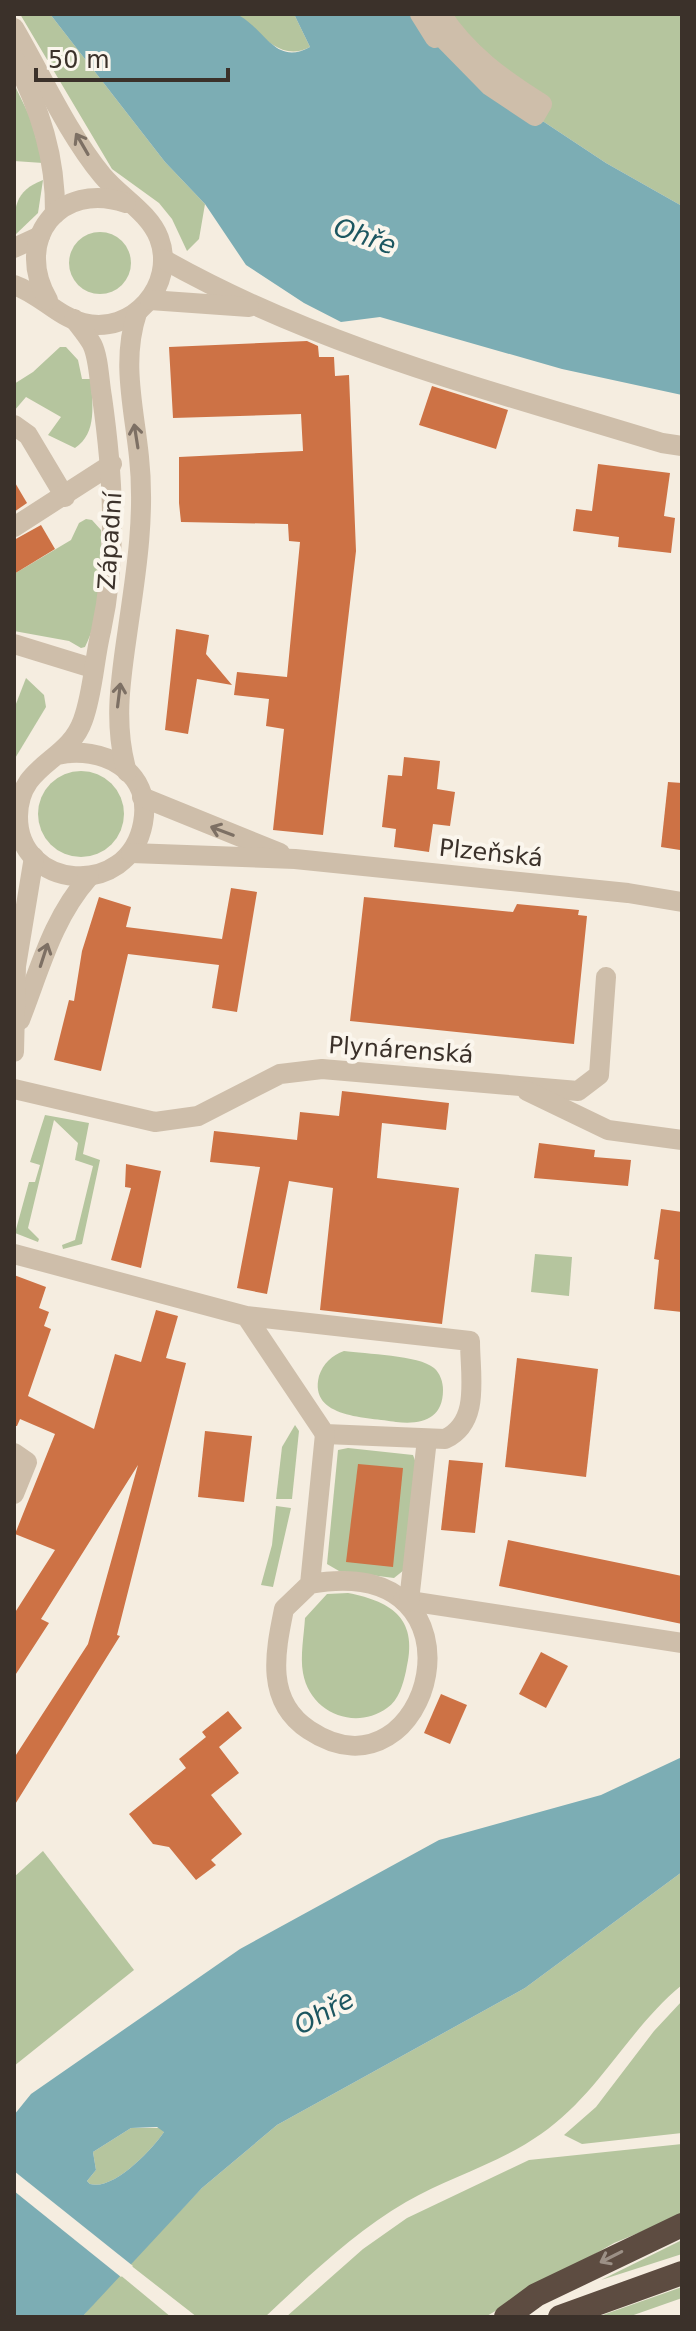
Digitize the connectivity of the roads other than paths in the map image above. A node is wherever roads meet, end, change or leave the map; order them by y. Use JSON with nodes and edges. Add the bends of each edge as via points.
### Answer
{"nodes":[{"id":1,"x":420,"y":14,"type":"edge"},
{"id":2,"x":441,"y":14,"type":"edge"},
{"id":3,"x":14,"y":28,"type":"edge"},
{"id":4,"x":14,"y":58,"type":"edge"},
{"id":5,"x":130,"y":204,"type":"junction"},
{"id":6,"x":55,"y":214,"type":"junction"},
{"id":7,"x":40,"y":236,"type":"junction"},
{"id":8,"x":14,"y":248,"type":"edge"},
{"id":9,"x":163,"y":259,"type":"junction"},
{"id":10,"x":14,"y":285,"type":"edge"},
{"id":11,"x":49,"y":302,"type":"junction"},
{"id":12,"x":144,"y":307,"type":"junction"},
{"id":13,"x":257,"y":307,"type":"junction"},
{"id":14,"x":74,"y":319,"type":"junction"},
{"id":15,"x":14,"y":425,"type":"edge"},
{"id":16,"x":682,"y":446,"type":"edge"},
{"id":17,"x":112,"y":464,"type":"junction"},
{"id":18,"x":65,"y":497,"type":"junction"},
{"id":19,"x":14,"y":527,"type":"edge"},
{"id":20,"x":14,"y":644,"type":"edge"},
{"id":21,"x":92,"y":668,"type":"junction"},
{"id":22,"x":57,"y":755,"type":"junction"},
{"id":23,"x":127,"y":772,"type":"junction"},
{"id":24,"x":142,"y":797,"type":"junction"},
{"id":25,"x":131,"y":853,"type":"junction"},
{"id":26,"x":34,"y":857,"type":"junction"},
{"id":27,"x":295,"y":859,"type":"junction"},
{"id":28,"x":89,"y":877,"type":"junction"},
{"id":29,"x":682,"y":902,"type":"edge"},
{"id":30,"x":606,"y":977,"type":"dead end"},
{"id":31,"x":17,"y":1028,"type":"junction"},
{"id":32,"x":14,"y":1052,"type":"edge"},
{"id":33,"x":516,"y":1086,"type":"junction"},
{"id":34,"x":14,"y":1089,"type":"edge"},
{"id":35,"x":682,"y":1140,"type":"edge"},
{"id":36,"x":14,"y":1254,"type":"edge"},
{"id":37,"x":246,"y":1316,"type":"junction"},
{"id":38,"x":325,"y":1434,"type":"junction"},
{"id":39,"x":427,"y":1439,"type":"junction"},
{"id":40,"x":14,"y":1453,"type":"edge"},
{"id":41,"x":14,"y":1494,"type":"edge"},
{"id":42,"x":310,"y":1584,"type":"junction"},
{"id":43,"x":406,"y":1600,"type":"junction"},
{"id":44,"x":682,"y":1643,"type":"edge"},
{"id":45,"x":682,"y":2225,"type":"edge"},
{"id":46,"x":682,"y":2273,"type":"edge"},
{"id":47,"x":506,"y":2317,"type":"edge"},
{"id":48,"x":560,"y":2317,"type":"edge"}],
"edges":[{"from":1,"to":2,"type":"street","via":[[435,38],[440,35],[490,86],[535,116],[542,104],[497,76]]},
{"from":5,"to":3,"type":"street","one_way":true,"via":[[92,161]]},
{"from":4,"to":6,"type":"street","via":[[47,137]]},
{"from":5,"to":6,"type":"street","via":[[87,197]]},
{"from":5,"to":9,"type":"street","via":[[159,237]]},
{"from":6,"to":7,"type":"street"},
{"from":7,"to":8,"type":"street"},
{"from":7,"to":11,"type":"street","via":[[34,263]]},
{"from":9,"to":12,"type":"street","name":"Západní","via":[[160,281]]},
{"from":9,"to":13,"type":"street","name":"Západní"},
{"from":10,"to":11,"type":"street","name":"Západní"},
{"from":11,"to":14,"type":"street","name":"Západní"},
{"from":12,"to":13,"type":"street","name":"Západní"},
{"from":12,"to":14,"type":"street","name":"Západní","via":[[105,325]]},
{"from":23,"to":12,"type":"street","name":"Západní","one_way":true,"via":[[117,706],[140,525],[139,459],[128,368],[130,334]]},
{"from":13,"to":16,"type":"street","name":"Západní","via":[[369,353]]},
{"from":14,"to":17,"type":"street","name":"Západní","via":[[93,345]]},
{"from":15,"to":18,"type":"street","via":[[28,435]]},
{"from":17,"to":18,"type":"street"},
{"from":17,"to":21,"type":"street","name":"Západní","via":[[110,566]]},
{"from":18,"to":19,"type":"street"},
{"from":20,"to":21,"type":"street"},
{"from":21,"to":22,"type":"street","name":"Západní","via":[[83,721]]},
{"from":22,"to":23,"type":"street","name":"Západní","via":[[97,753]]},
{"from":22,"to":26,"type":"street","name":"Západní","via":[[39,766],[19,801],[20,831]]},
{"from":23,"to":24,"type":"street","name":"Západní"},
{"from":24,"to":25,"type":"street","via":[[141,836]]},
{"from":27,"to":24,"type":"street","name":"Plzeňská","one_way":true},
{"from":25,"to":27,"type":"street","name":"Plzeňská"},
{"from":25,"to":28,"type":"street","via":[[119,865]]},
{"from":26,"to":28,"type":"street","via":[[69,877]]},
{"from":26,"to":31,"type":"street","via":[[16,966]]},
{"from":27,"to":29,"type":"street","name":"Plzeňská"},
{"from":31,"to":28,"type":"street","one_way":true,"via":[[53,930]]},
{"from":30,"to":33,"type":"street","name":"Plynárenská","via":[[599,1075],[578,1091]]},
{"from":31,"to":32,"type":"street"},
{"from":33,"to":34,"type":"street","name":"Plynárenská","via":[[322,1069],[280,1074],[198,1116],[155,1122]]},
{"from":33,"to":35,"type":"street","via":[[608,1130]]},
{"from":36,"to":37,"type":"street"},
{"from":37,"to":38,"type":"street"},
{"from":37,"to":39,"type":"street","via":[[470,1341],[470,1414],[460,1432]]},
{"from":38,"to":39,"type":"street"},
{"from":38,"to":42,"type":"street"},
{"from":39,"to":43,"type":"street"},
{"from":40,"to":41,"type":"street","via":[[27,1462]]},
{"from":42,"to":43,"type":"street","via":[[368,1581]]},
{"from":42,"to":43,"type":"street","via":[[284,1609],[275,1679],[285,1707],[329,1743],[359,1746],[381,1741],[405,1724],[421,1697],[424,1628]]},
{"from":43,"to":44,"type":"street"},
{"from":45,"to":47,"type":"highway","one_way":true,"via":[[536,2295]]},
{"from":46,"to":48,"type":"highway"}]}
